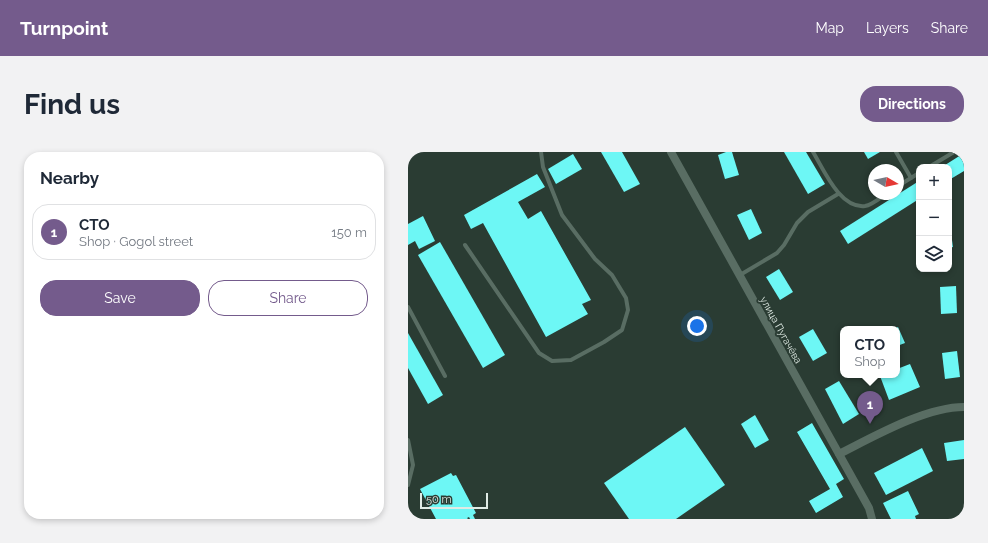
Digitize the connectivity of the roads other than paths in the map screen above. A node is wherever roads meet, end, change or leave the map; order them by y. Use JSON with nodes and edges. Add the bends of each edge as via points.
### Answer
{"nodes":[{"id":1,"x":541,"y":152,"type":"edge"},
{"id":2,"x":671,"y":152,"type":"edge"},
{"id":3,"x":813,"y":152,"type":"edge"},
{"id":4,"x":896,"y":152,"type":"edge"},
{"id":5,"x":954,"y":152,"type":"edge"},
{"id":6,"x":934,"y":164,"type":"edge"},
{"id":7,"x":916,"y":175,"type":"edge"},
{"id":8,"x":911,"y":178,"type":"junction"},
{"id":9,"x":904,"y":182,"type":"edge"},
{"id":10,"x":838,"y":194,"type":"junction"},
{"id":11,"x":877,"y":200,"type":"edge"},
{"id":12,"x":465,"y":245,"type":"dead end"},
{"id":13,"x":739,"y":275,"type":"junction"},
{"id":14,"x":408,"y":307,"type":"edge"},
{"id":15,"x":445,"y":376,"type":"dead end"},
{"id":16,"x":964,"y":407,"type":"edge"},
{"id":17,"x":408,"y":440,"type":"edge"},
{"id":18,"x":839,"y":454,"type":"junction"},
{"id":19,"x":408,"y":485,"type":"edge"},
{"id":20,"x":872,"y":519,"type":"edge"}],
"edges":[{"from":1,"to":12,"type":"lane","via":[[542,167],[562,215],[595,259],[612,275],[626,298],[628,310],[622,330],[571,360],[552,361],[539,353]]},
{"from":2,"to":13,"type":"street","name":"улица Пугачёва"},
{"from":3,"to":10,"type":"lane"},
{"from":4,"to":8,"type":"lane"},
{"from":5,"to":6,"type":"lane"},
{"from":7,"to":8,"type":"lane"},
{"from":8,"to":9,"type":"lane"},
{"from":10,"to":11,"type":"lane","via":[[851,204],[864,206]]},
{"from":10,"to":13,"type":"lane","via":[[808,212],[797,223],[777,253]]},
{"from":13,"to":18,"type":"street","name":"улица Пугачёва"},
{"from":14,"to":15,"type":"lane"},
{"from":16,"to":18,"type":"street","via":[[927,413]]},
{"from":17,"to":19,"type":"lane","via":[[413,465]]},
{"from":18,"to":20,"type":"street","name":"улица Пугачёва","via":[[869,508]]}]}
